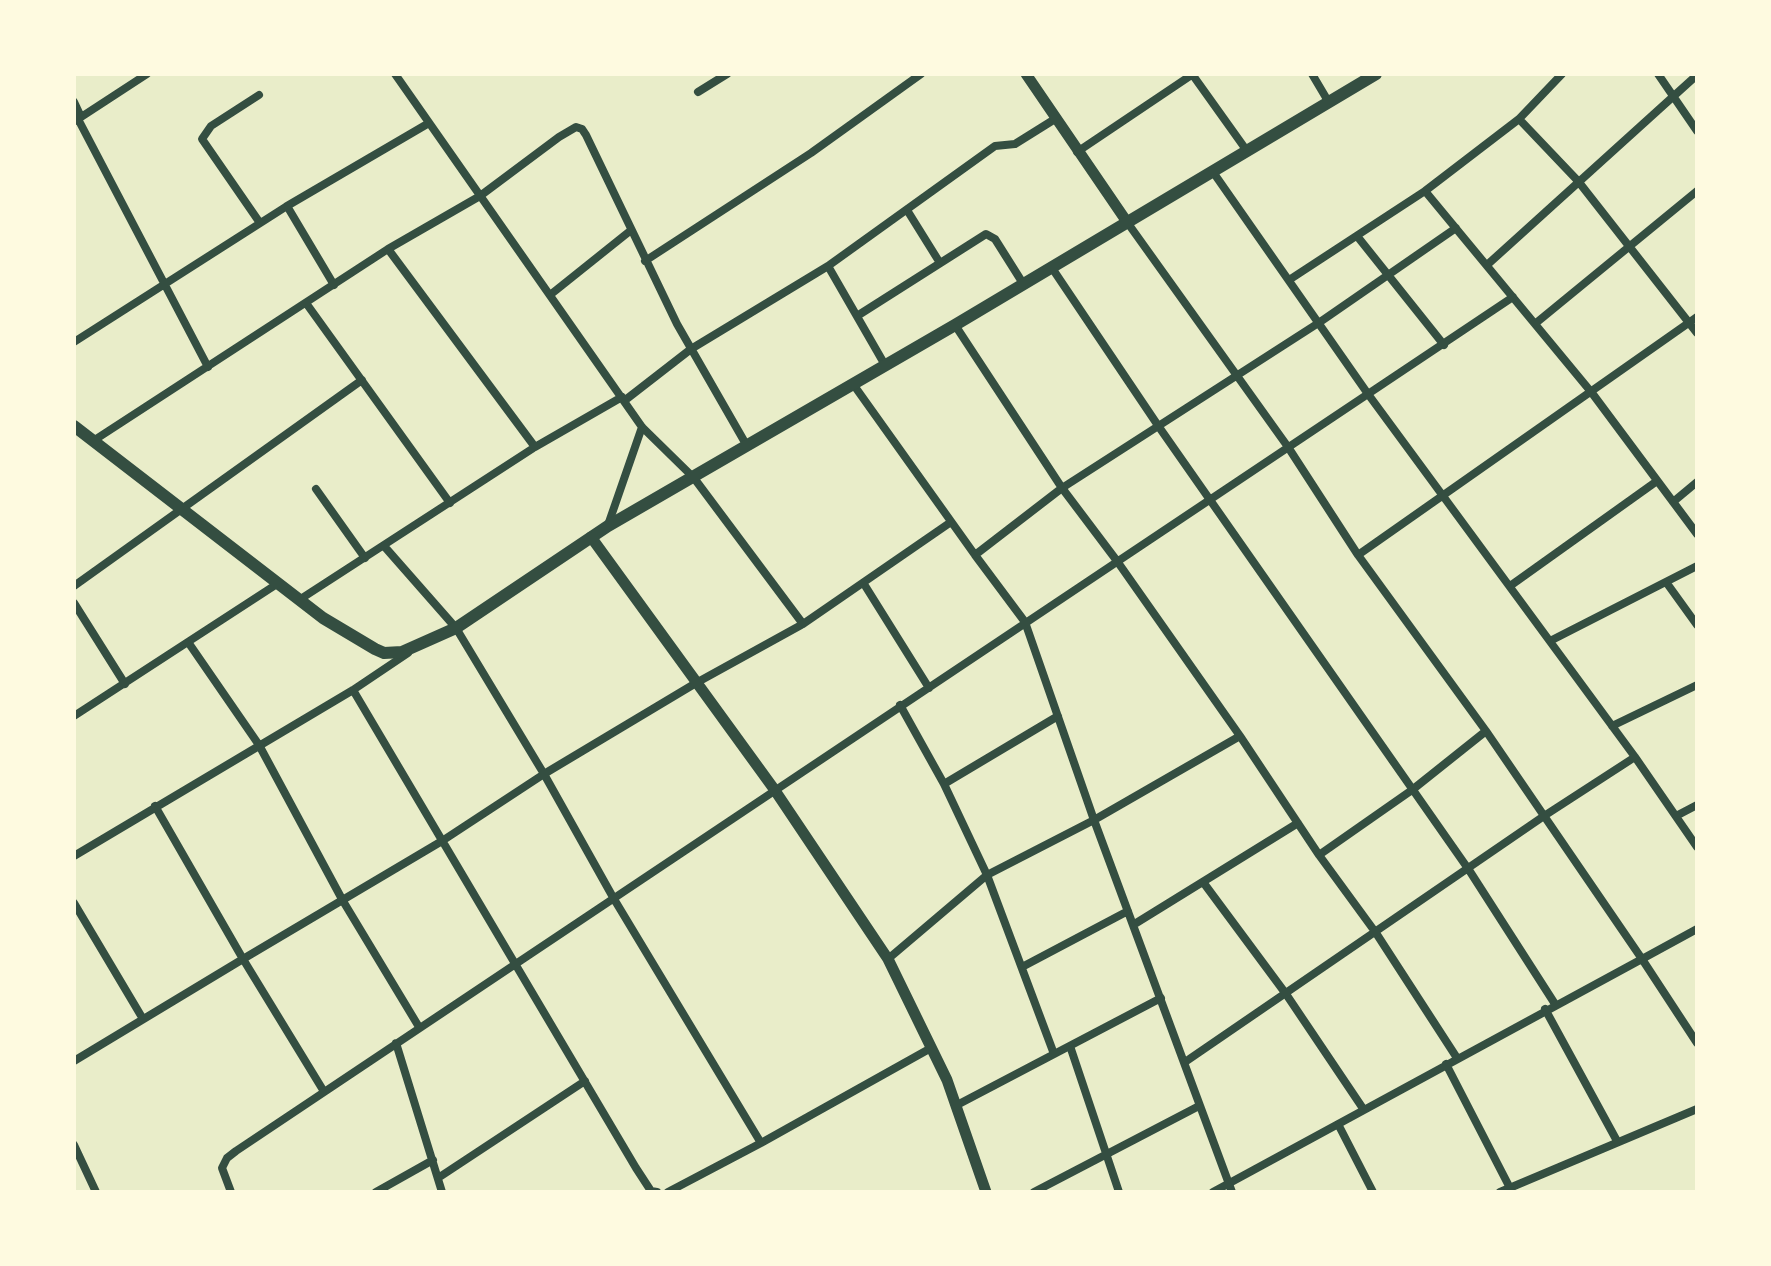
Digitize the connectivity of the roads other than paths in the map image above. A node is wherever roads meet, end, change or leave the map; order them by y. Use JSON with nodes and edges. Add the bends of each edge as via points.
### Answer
{"nodes":[{"id":1,"x":147,"y":74,"type":"edge"},
{"id":2,"x":395,"y":74,"type":"edge"},
{"id":3,"x":727,"y":74,"type":"edge"},
{"id":4,"x":921,"y":74,"type":"edge"},
{"id":5,"x":1026,"y":74,"type":"edge"},
{"id":6,"x":1192,"y":74,"type":"edge"},
{"id":7,"x":1312,"y":74,"type":"edge"},
{"id":8,"x":1376,"y":74,"type":"edge"},
{"id":9,"x":1562,"y":74,"type":"edge"},
{"id":10,"x":1658,"y":74,"type":"edge"},
{"id":11,"x":1697,"y":75,"type":"edge"},
{"id":12,"x":698,"y":92,"type":"dead end"},
{"id":13,"x":259,"y":95,"type":"dead end"},
{"id":14,"x":1672,"y":96,"type":"junction"},
{"id":15,"x":1328,"y":101,"type":"junction"},
{"id":16,"x":74,"y":102,"type":"edge"},
{"id":17,"x":78,"y":119,"type":"edge"},
{"id":18,"x":1055,"y":119,"type":"junction"},
{"id":19,"x":1519,"y":119,"type":"junction"},
{"id":20,"x":429,"y":123,"type":"junction"},
{"id":21,"x":1697,"y":131,"type":"edge"},
{"id":22,"x":1247,"y":151,"type":"junction"},
{"id":23,"x":1077,"y":152,"type":"junction"},
{"id":24,"x":1213,"y":172,"type":"junction"},
{"id":25,"x":1578,"y":181,"type":"junction"},
{"id":26,"x":1425,"y":191,"type":"junction"},
{"id":27,"x":1697,"y":191,"type":"edge"},
{"id":28,"x":480,"y":196,"type":"junction"},
{"id":29,"x":287,"y":206,"type":"junction"},
{"id":30,"x":907,"y":210,"type":"junction"},
{"id":31,"x":1127,"y":222,"type":"junction"},
{"id":32,"x":260,"y":223,"type":"junction"},
{"id":33,"x":1456,"y":228,"type":"junction"},
{"id":34,"x":630,"y":231,"type":"junction"},
{"id":35,"x":1357,"y":236,"type":"junction"},
{"id":36,"x":1629,"y":246,"type":"junction"},
{"id":37,"x":388,"y":249,"type":"junction"},
{"id":38,"x":645,"y":261,"type":"junction"},
{"id":39,"x":940,"y":263,"type":"junction"},
{"id":40,"x":1487,"y":265,"type":"junction"},
{"id":41,"x":828,"y":266,"type":"junction"},
{"id":42,"x":1052,"y":268,"type":"junction"},
{"id":43,"x":1387,"y":274,"type":"junction"},
{"id":44,"x":1289,"y":280,"type":"junction"},
{"id":45,"x":164,"y":285,"type":"junction"},
{"id":46,"x":334,"y":285,"type":"junction"},
{"id":47,"x":1024,"y":285,"type":"junction"},
{"id":48,"x":550,"y":295,"type":"junction"},
{"id":49,"x":1513,"y":297,"type":"junction"},
{"id":50,"x":306,"y":303,"type":"junction"},
{"id":51,"x":857,"y":316,"type":"junction"},
{"id":52,"x":1693,"y":320,"type":"edge"},
{"id":53,"x":1320,"y":322,"type":"junction"},
{"id":54,"x":1536,"y":323,"type":"junction"},
{"id":55,"x":955,"y":325,"type":"junction"},
{"id":56,"x":1697,"y":333,"type":"edge"},
{"id":57,"x":74,"y":342,"type":"edge"},
{"id":58,"x":1444,"y":345,"type":"junction"},
{"id":59,"x":691,"y":349,"type":"junction"},
{"id":60,"x":885,"y":365,"type":"junction"},
{"id":61,"x":208,"y":367,"type":"junction"},
{"id":62,"x":1238,"y":376,"type":"junction"},
{"id":63,"x":362,"y":380,"type":"junction"},
{"id":64,"x":853,"y":384,"type":"junction"},
{"id":65,"x":1592,"y":393,"type":"junction"},
{"id":66,"x":1368,"y":394,"type":"junction"},
{"id":67,"x":623,"y":399,"type":"junction"},
{"id":68,"x":74,"y":426,"type":"edge"},
{"id":69,"x":642,"y":427,"type":"junction"},
{"id":70,"x":1159,"y":427,"type":"junction"},
{"id":71,"x":93,"y":441,"type":"junction"},
{"id":72,"x":747,"y":446,"type":"junction"},
{"id":73,"x":535,"y":447,"type":"junction"},
{"id":74,"x":1288,"y":447,"type":"junction"},
{"id":75,"x":694,"y":478,"type":"junction"},
{"id":76,"x":1657,"y":481,"type":"junction"},
{"id":77,"x":1697,"y":482,"type":"edge"},
{"id":78,"x":1062,"y":488,"type":"junction"},
{"id":79,"x":316,"y":489,"type":"dead end"},
{"id":80,"x":1445,"y":495,"type":"junction"},
{"id":81,"x":1211,"y":497,"type":"junction"},
{"id":82,"x":1673,"y":502,"type":"junction"},
{"id":83,"x":450,"y":503,"type":"junction"},
{"id":84,"x":181,"y":509,"type":"junction"},
{"id":85,"x":951,"y":522,"type":"junction"},
{"id":86,"x":608,"y":526,"type":"junction"},
{"id":87,"x":1697,"y":534,"type":"edge"},
{"id":88,"x":591,"y":537,"type":"junction"},
{"id":89,"x":384,"y":546,"type":"junction"},
{"id":90,"x":975,"y":555,"type":"junction"},
{"id":91,"x":1358,"y":555,"type":"junction"},
{"id":92,"x":365,"y":558,"type":"junction"},
{"id":93,"x":1117,"y":561,"type":"junction"},
{"id":94,"x":1697,"y":566,"type":"edge"},
{"id":95,"x":1666,"y":582,"type":"junction"},
{"id":96,"x":277,"y":584,"type":"junction"},
{"id":97,"x":864,"y":584,"type":"junction"},
{"id":98,"x":74,"y":586,"type":"edge"},
{"id":99,"x":1510,"y":586,"type":"junction"},
{"id":100,"x":299,"y":600,"type":"junction"},
{"id":101,"x":74,"y":603,"type":"edge"},
{"id":102,"x":1025,"y":622,"type":"junction"},
{"id":103,"x":803,"y":624,"type":"junction"},
{"id":104,"x":1697,"y":625,"type":"edge"},
{"id":105,"x":456,"y":628,"type":"junction"},
{"id":106,"x":1550,"y":641,"type":"junction"},
{"id":107,"x":188,"y":642,"type":"junction"},
{"id":108,"x":414,"y":649,"type":"junction"},
{"id":109,"x":696,"y":683,"type":"junction"},
{"id":110,"x":125,"y":684,"type":"junction"},
{"id":111,"x":1697,"y":685,"type":"edge"},
{"id":112,"x":929,"y":688,"type":"junction"},
{"id":113,"x":353,"y":690,"type":"junction"},
{"id":114,"x":900,"y":705,"type":"junction"},
{"id":115,"x":74,"y":716,"type":"edge"},
{"id":116,"x":1058,"y":716,"type":"junction"},
{"id":117,"x":1612,"y":726,"type":"junction"},
{"id":118,"x":1486,"y":731,"type":"junction"},
{"id":119,"x":1240,"y":736,"type":"junction"},
{"id":120,"x":259,"y":745,"type":"junction"},
{"id":121,"x":1635,"y":757,"type":"junction"},
{"id":122,"x":544,"y":774,"type":"junction"},
{"id":123,"x":944,"y":784,"type":"junction"},
{"id":124,"x":774,"y":789,"type":"junction"},
{"id":125,"x":1412,"y":790,"type":"junction"},
{"id":126,"x":1697,"y":805,"type":"edge"},
{"id":127,"x":155,"y":806,"type":"junction"},
{"id":128,"x":1544,"y":816,"type":"junction"},
{"id":129,"x":1676,"y":816,"type":"junction"},
{"id":130,"x":1094,"y":820,"type":"junction"},
{"id":131,"x":1298,"y":823,"type":"junction"},
{"id":132,"x":442,"y":841,"type":"junction"},
{"id":133,"x":1697,"y":847,"type":"edge"},
{"id":134,"x":1319,"y":855,"type":"junction"},
{"id":135,"x":74,"y":856,"type":"edge"},
{"id":136,"x":1469,"y":870,"type":"junction"},
{"id":137,"x":987,"y":875,"type":"junction"},
{"id":138,"x":1203,"y":882,"type":"junction"},
{"id":139,"x":614,"y":899,"type":"junction"},
{"id":140,"x":343,"y":901,"type":"junction"},
{"id":141,"x":74,"y":903,"type":"edge"},
{"id":142,"x":1128,"y":911,"type":"junction"},
{"id":143,"x":1133,"y":925,"type":"junction"},
{"id":144,"x":1697,"y":929,"type":"edge"},
{"id":145,"x":1376,"y":933,"type":"junction"},
{"id":146,"x":243,"y":959,"type":"junction"},
{"id":147,"x":888,"y":959,"type":"junction"},
{"id":148,"x":1642,"y":959,"type":"junction"},
{"id":149,"x":514,"y":964,"type":"junction"},
{"id":150,"x":1022,"y":967,"type":"junction"},
{"id":151,"x":1286,"y":994,"type":"junction"},
{"id":152,"x":1161,"y":998,"type":"junction"},
{"id":153,"x":1555,"y":1004,"type":"junction"},
{"id":154,"x":1545,"y":1009,"type":"junction"},
{"id":155,"x":143,"y":1019,"type":"junction"},
{"id":156,"x":419,"y":1027,"type":"junction"},
{"id":157,"x":396,"y":1043,"type":"junction"},
{"id":158,"x":1697,"y":1043,"type":"edge"},
{"id":159,"x":1070,"y":1046,"type":"junction"},
{"id":160,"x":931,"y":1048,"type":"junction"},
{"id":161,"x":1054,"y":1054,"type":"junction"},
{"id":162,"x":1457,"y":1058,"type":"junction"},
{"id":163,"x":74,"y":1061,"type":"edge"},
{"id":164,"x":1185,"y":1062,"type":"junction"},
{"id":165,"x":1446,"y":1064,"type":"junction"},
{"id":166,"x":585,"y":1081,"type":"junction"},
{"id":167,"x":323,"y":1090,"type":"junction"},
{"id":168,"x":957,"y":1105,"type":"junction"},
{"id":169,"x":1199,"y":1106,"type":"junction"},
{"id":170,"x":1697,"y":1109,"type":"edge"},
{"id":171,"x":1364,"y":1110,"type":"junction"},
{"id":172,"x":1338,"y":1124,"type":"junction"},
{"id":173,"x":1617,"y":1141,"type":"junction"},
{"id":174,"x":761,"y":1143,"type":"junction"},
{"id":175,"x":74,"y":1145,"type":"edge"},
{"id":176,"x":1105,"y":1155,"type":"junction"},
{"id":177,"x":433,"y":1160,"type":"junction"},
{"id":178,"x":438,"y":1178,"type":"junction"},
{"id":179,"x":1231,"y":1188,"type":"edge"},
{"id":180,"x":1510,"y":1188,"type":"junction"},
{"id":181,"x":96,"y":1192,"type":"edge"},
{"id":182,"x":231,"y":1192,"type":"edge"},
{"id":183,"x":376,"y":1192,"type":"edge"},
{"id":184,"x":442,"y":1192,"type":"edge"},
{"id":185,"x":652,"y":1192,"type":"edge"},
{"id":186,"x":668,"y":1192,"type":"edge"},
{"id":187,"x":986,"y":1192,"type":"edge"},
{"id":188,"x":1034,"y":1192,"type":"edge"},
{"id":189,"x":1119,"y":1192,"type":"edge"},
{"id":190,"x":1213,"y":1192,"type":"edge"},
{"id":191,"x":1373,"y":1192,"type":"edge"},
{"id":192,"x":1500,"y":1192,"type":"edge"}],
"edges":[{"from":1,"to":17,"type":"street"},
{"from":2,"to":20,"type":"street"},
{"from":3,"to":12,"type":"street"},
{"from":4,"to":38,"type":"street"},
{"from":5,"to":18,"type":"street"},
{"from":6,"to":22,"type":"street"},
{"from":6,"to":23,"type":"street"},
{"from":7,"to":15,"type":"street"},
{"from":8,"to":15,"type":"main road"},
{"from":9,"to":19,"type":"street"},
{"from":10,"to":14,"type":"street"},
{"from":11,"to":14,"type":"street"},
{"from":13,"to":32,"type":"street","via":[[211,126],[202,139]]},
{"from":14,"to":21,"type":"street"},
{"from":14,"to":25,"type":"street"},
{"from":15,"to":22,"type":"main road"},
{"from":16,"to":17,"type":"street"},
{"from":17,"to":45,"type":"street"},
{"from":18,"to":23,"type":"street"},
{"from":18,"to":30,"type":"street","via":[[1015,144],[995,146]]},
{"from":19,"to":25,"type":"street"},
{"from":19,"to":26,"type":"street"},
{"from":20,"to":28,"type":"street"},
{"from":20,"to":29,"type":"street"},
{"from":22,"to":24,"type":"main road"},
{"from":23,"to":31,"type":"street"},
{"from":24,"to":31,"type":"main road"},
{"from":24,"to":44,"type":"street"},
{"from":25,"to":36,"type":"street"},
{"from":25,"to":40,"type":"street"},
{"from":26,"to":33,"type":"street"},
{"from":26,"to":35,"type":"street"},
{"from":27,"to":36,"type":"street"},
{"from":28,"to":34,"type":"street","via":[[559,137],[580,128]]},
{"from":28,"to":37,"type":"street"},
{"from":28,"to":48,"type":"street"},
{"from":29,"to":32,"type":"street"},
{"from":29,"to":46,"type":"street"},
{"from":30,"to":39,"type":"street"},
{"from":30,"to":41,"type":"street"},
{"from":31,"to":42,"type":"main road"},
{"from":31,"to":62,"type":"street"},
{"from":32,"to":45,"type":"street"},
{"from":33,"to":40,"type":"street"},
{"from":33,"to":43,"type":"street"},
{"from":34,"to":38,"type":"street"},
{"from":34,"to":48,"type":"street"},
{"from":35,"to":43,"type":"street"},
{"from":35,"to":44,"type":"street"},
{"from":36,"to":52,"type":"street"},
{"from":36,"to":54,"type":"street"},
{"from":37,"to":46,"type":"street"},
{"from":37,"to":73,"type":"street"},
{"from":38,"to":59,"type":"street"},
{"from":39,"to":47,"type":"street","via":[[990,235]]},
{"from":39,"to":51,"type":"street"},
{"from":40,"to":49,"type":"street"},
{"from":41,"to":51,"type":"street"},
{"from":41,"to":59,"type":"street"},
{"from":42,"to":47,"type":"main road"},
{"from":42,"to":70,"type":"street"},
{"from":43,"to":53,"type":"street"},
{"from":43,"to":58,"type":"street"},
{"from":44,"to":53,"type":"street"},
{"from":45,"to":57,"type":"street"},
{"from":45,"to":61,"type":"street"},
{"from":46,"to":50,"type":"street"},
{"from":47,"to":55,"type":"main road"},
{"from":48,"to":67,"type":"street"},
{"from":49,"to":54,"type":"street"},
{"from":49,"to":58,"type":"street"},
{"from":50,"to":61,"type":"street"},
{"from":50,"to":63,"type":"street"},
{"from":51,"to":60,"type":"street"},
{"from":52,"to":56,"type":"street"},
{"from":52,"to":65,"type":"street"},
{"from":53,"to":62,"type":"street"},
{"from":53,"to":66,"type":"street"},
{"from":54,"to":65,"type":"street"},
{"from":55,"to":60,"type":"main road"},
{"from":55,"to":78,"type":"street"},
{"from":58,"to":66,"type":"street"},
{"from":59,"to":67,"type":"street"},
{"from":59,"to":72,"type":"street"},
{"from":60,"to":64,"type":"main road"},
{"from":61,"to":71,"type":"street"},
{"from":62,"to":70,"type":"street"},
{"from":62,"to":74,"type":"street"},
{"from":63,"to":83,"type":"street"},
{"from":63,"to":84,"type":"street"},
{"from":64,"to":72,"type":"main road"},
{"from":64,"to":85,"type":"street"},
{"from":65,"to":76,"type":"street"},
{"from":65,"to":80,"type":"street"},
{"from":66,"to":74,"type":"street"},
{"from":66,"to":80,"type":"street"},
{"from":67,"to":69,"type":"street"},
{"from":67,"to":73,"type":"street"},
{"from":68,"to":71,"type":"main road"},
{"from":69,"to":75,"type":"street"},
{"from":69,"to":86,"type":"street"},
{"from":70,"to":78,"type":"street"},
{"from":70,"to":81,"type":"street"},
{"from":71,"to":84,"type":"main road"},
{"from":72,"to":75,"type":"main road"},
{"from":73,"to":83,"type":"street"},
{"from":74,"to":81,"type":"street"},
{"from":74,"to":91,"type":"street"},
{"from":75,"to":86,"type":"main road"},
{"from":75,"to":103,"type":"street"},
{"from":76,"to":82,"type":"street"},
{"from":76,"to":99,"type":"street"},
{"from":77,"to":82,"type":"street"},
{"from":78,"to":90,"type":"street"},
{"from":78,"to":93,"type":"street"},
{"from":79,"to":92,"type":"street"},
{"from":80,"to":91,"type":"street"},
{"from":80,"to":99,"type":"street"},
{"from":81,"to":93,"type":"street"},
{"from":81,"to":125,"type":"street"},
{"from":82,"to":87,"type":"street"},
{"from":83,"to":89,"type":"street"},
{"from":84,"to":96,"type":"main road"},
{"from":84,"to":98,"type":"street"},
{"from":85,"to":90,"type":"street"},
{"from":85,"to":97,"type":"street"},
{"from":86,"to":88,"type":"main road"},
{"from":88,"to":105,"type":"main road"},
{"from":88,"to":109,"type":"street"},
{"from":89,"to":92,"type":"street"},
{"from":89,"to":105,"type":"street"},
{"from":90,"to":102,"type":"street"},
{"from":91,"to":118,"type":"street"},
{"from":92,"to":100,"type":"street"},
{"from":93,"to":102,"type":"street"},
{"from":93,"to":119,"type":"street"},
{"from":94,"to":95,"type":"street"},
{"from":95,"to":104,"type":"street"},
{"from":95,"to":106,"type":"street"},
{"from":96,"to":100,"type":"main road"},
{"from":96,"to":107,"type":"street"},
{"from":97,"to":103,"type":"street"},
{"from":97,"to":112,"type":"street"},
{"from":99,"to":106,"type":"street"},
{"from":100,"to":108,"type":"main road","via":[[375,649],[395,654]]},
{"from":101,"to":110,"type":"street"},
{"from":102,"to":112,"type":"street"},
{"from":102,"to":116,"type":"street"},
{"from":103,"to":109,"type":"street"},
{"from":105,"to":108,"type":"main road"},
{"from":105,"to":122,"type":"street"},
{"from":106,"to":117,"type":"street"},
{"from":107,"to":110,"type":"street"},
{"from":107,"to":120,"type":"street"},
{"from":108,"to":113,"type":"street"},
{"from":109,"to":122,"type":"street"},
{"from":109,"to":124,"type":"street"},
{"from":110,"to":115,"type":"street"},
{"from":111,"to":117,"type":"street"},
{"from":112,"to":114,"type":"street"},
{"from":113,"to":120,"type":"street"},
{"from":113,"to":132,"type":"street"},
{"from":114,"to":123,"type":"street"},
{"from":114,"to":124,"type":"street"},
{"from":116,"to":123,"type":"street"},
{"from":116,"to":130,"type":"street"},
{"from":117,"to":121,"type":"street"},
{"from":118,"to":125,"type":"street"},
{"from":118,"to":128,"type":"street"},
{"from":119,"to":130,"type":"street"},
{"from":119,"to":131,"type":"street"},
{"from":120,"to":127,"type":"street"},
{"from":120,"to":140,"type":"street"},
{"from":121,"to":128,"type":"street"},
{"from":121,"to":129,"type":"street"},
{"from":122,"to":132,"type":"street"},
{"from":122,"to":139,"type":"street"},
{"from":123,"to":137,"type":"street"},
{"from":124,"to":139,"type":"street"},
{"from":124,"to":147,"type":"street"},
{"from":125,"to":134,"type":"street"},
{"from":125,"to":136,"type":"street"},
{"from":126,"to":129,"type":"street"},
{"from":127,"to":135,"type":"street"},
{"from":127,"to":146,"type":"street"},
{"from":128,"to":136,"type":"street"},
{"from":128,"to":148,"type":"street"},
{"from":129,"to":133,"type":"street"},
{"from":130,"to":137,"type":"street"},
{"from":130,"to":142,"type":"street"},
{"from":131,"to":134,"type":"street"},
{"from":131,"to":138,"type":"street"},
{"from":132,"to":140,"type":"street"},
{"from":132,"to":149,"type":"street"},
{"from":134,"to":145,"type":"street"},
{"from":136,"to":145,"type":"street"},
{"from":136,"to":153,"type":"street"},
{"from":137,"to":147,"type":"street"},
{"from":137,"to":150,"type":"street"},
{"from":138,"to":143,"type":"street"},
{"from":138,"to":151,"type":"street"},
{"from":139,"to":149,"type":"street"},
{"from":139,"to":174,"type":"street"},
{"from":140,"to":146,"type":"street"},
{"from":140,"to":156,"type":"street"},
{"from":141,"to":155,"type":"street"},
{"from":142,"to":143,"type":"street"},
{"from":142,"to":150,"type":"street"},
{"from":143,"to":152,"type":"street"},
{"from":144,"to":148,"type":"street"},
{"from":145,"to":151,"type":"street"},
{"from":145,"to":162,"type":"street"},
{"from":146,"to":155,"type":"street"},
{"from":146,"to":167,"type":"street"},
{"from":147,"to":160,"type":"street"},
{"from":148,"to":153,"type":"street"},
{"from":148,"to":158,"type":"street"},
{"from":149,"to":156,"type":"street"},
{"from":149,"to":166,"type":"street"},
{"from":150,"to":161,"type":"street"},
{"from":151,"to":164,"type":"street"},
{"from":151,"to":171,"type":"street"},
{"from":152,"to":159,"type":"street"},
{"from":152,"to":164,"type":"street"},
{"from":153,"to":154,"type":"street"},
{"from":154,"to":162,"type":"street"},
{"from":154,"to":173,"type":"street"},
{"from":155,"to":163,"type":"street"},
{"from":156,"to":157,"type":"street"},
{"from":157,"to":167,"type":"street"},
{"from":157,"to":177,"type":"street"},
{"from":159,"to":161,"type":"street"},
{"from":159,"to":176,"type":"street"},
{"from":160,"to":168,"type":"street"},
{"from":160,"to":174,"type":"street"},
{"from":161,"to":168,"type":"street"},
{"from":162,"to":165,"type":"street"},
{"from":164,"to":169,"type":"street"},
{"from":165,"to":171,"type":"street"},
{"from":165,"to":180,"type":"street"},
{"from":166,"to":178,"type":"street"},
{"from":166,"to":185,"type":"street"},
{"from":167,"to":182,"type":"street","via":[[227,1158],[222,1172]]},
{"from":168,"to":187,"type":"street"},
{"from":169,"to":176,"type":"street"},
{"from":169,"to":179,"type":"street"},
{"from":170,"to":173,"type":"street"},
{"from":171,"to":172,"type":"street"},
{"from":172,"to":179,"type":"street"},
{"from":172,"to":191,"type":"street"},
{"from":173,"to":180,"type":"street"},
{"from":174,"to":186,"type":"street"},
{"from":175,"to":181,"type":"street"},
{"from":176,"to":188,"type":"street"},
{"from":176,"to":189,"type":"street"},
{"from":177,"to":178,"type":"street"},
{"from":177,"to":183,"type":"street"},
{"from":178,"to":184,"type":"street"},
{"from":179,"to":190,"type":"street"},
{"from":180,"to":192,"type":"street"}]}
